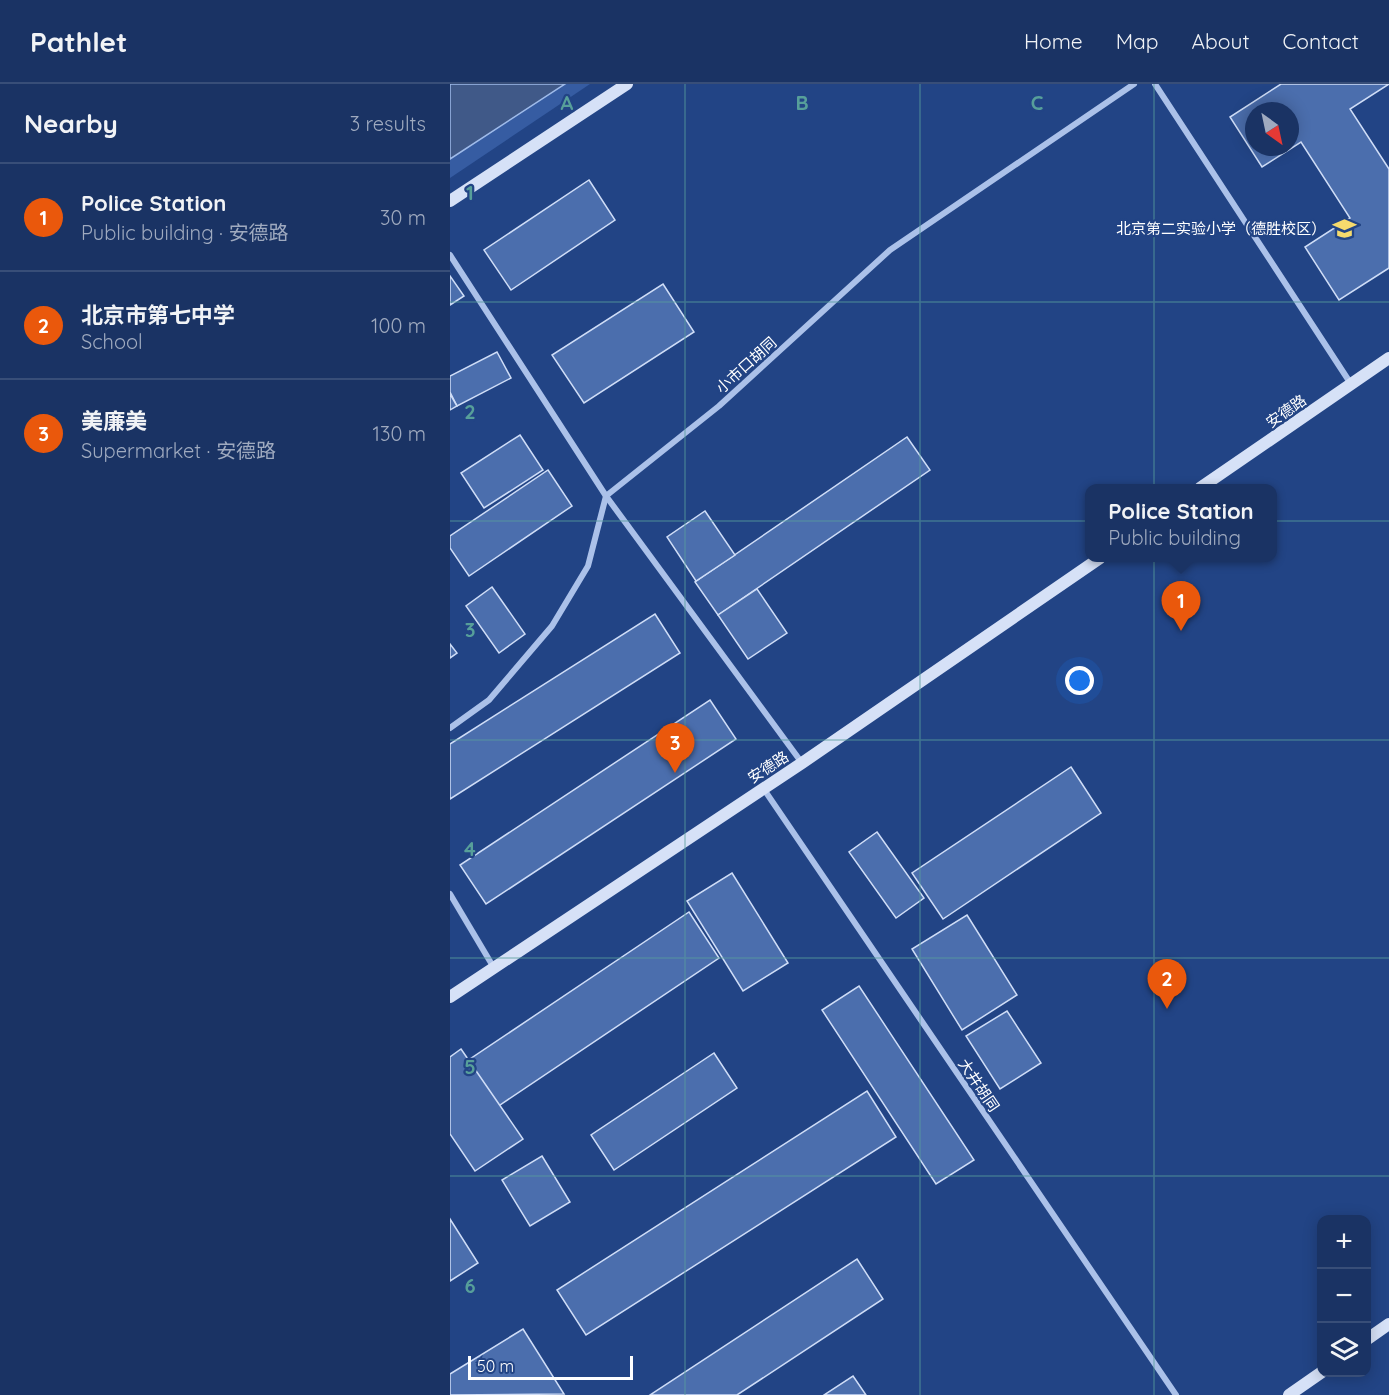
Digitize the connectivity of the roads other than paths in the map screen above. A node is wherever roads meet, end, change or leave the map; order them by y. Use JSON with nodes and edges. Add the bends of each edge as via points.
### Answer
{"nodes":[{"id":1,"x":627,"y":84,"type":"edge"},
{"id":2,"x":1134,"y":84,"type":"edge"},
{"id":3,"x":1155,"y":84,"type":"edge"},
{"id":4,"x":450,"y":201,"type":"edge"},
{"id":5,"x":450,"y":255,"type":"edge"},
{"id":6,"x":1389,"y":358,"type":"edge"},
{"id":7,"x":1351,"y":385,"type":"junction"},
{"id":8,"x":1207,"y":484,"type":"edge"},
{"id":9,"x":606,"y":496,"type":"junction"},
{"id":10,"x":1094,"y":562,"type":"edge"},
{"id":11,"x":450,"y":728,"type":"edge"},
{"id":12,"x":802,"y":763,"type":"junction"},
{"id":13,"x":763,"y":788,"type":"junction"},
{"id":14,"x":450,"y":894,"type":"edge"},
{"id":15,"x":494,"y":968,"type":"junction"},
{"id":16,"x":450,"y":997,"type":"edge"},
{"id":17,"x":1389,"y":1324,"type":"edge"},
{"id":18,"x":1371,"y":1337,"type":"edge"},
{"id":19,"x":1317,"y":1375,"type":"edge"},
{"id":20,"x":1176,"y":1395,"type":"edge"},
{"id":21,"x":1289,"y":1395,"type":"edge"}],
"edges":[{"from":1,"to":4,"type":"street"},
{"from":2,"to":9,"type":"street","name":"小市口胡同","via":[[890,250],[719,406]]},
{"from":3,"to":7,"type":"street"},
{"from":5,"to":9,"type":"street"},
{"from":6,"to":7,"type":"street","name":"安德路"},
{"from":7,"to":8,"type":"street","name":"安德路"},
{"from":9,"to":11,"type":"street","via":[[588,566],[552,626],[489,700]]},
{"from":9,"to":12,"type":"street"},
{"from":10,"to":12,"type":"street","name":"安德路"},
{"from":12,"to":13,"type":"street","name":"安德路"},
{"from":13,"to":15,"type":"street","name":"安德路"},
{"from":13,"to":20,"type":"street","name":"大井胡同"},
{"from":14,"to":15,"type":"street"},
{"from":15,"to":16,"type":"street","name":"安德路"},
{"from":17,"to":18,"type":"street"},
{"from":19,"to":21,"type":"street"}]}
